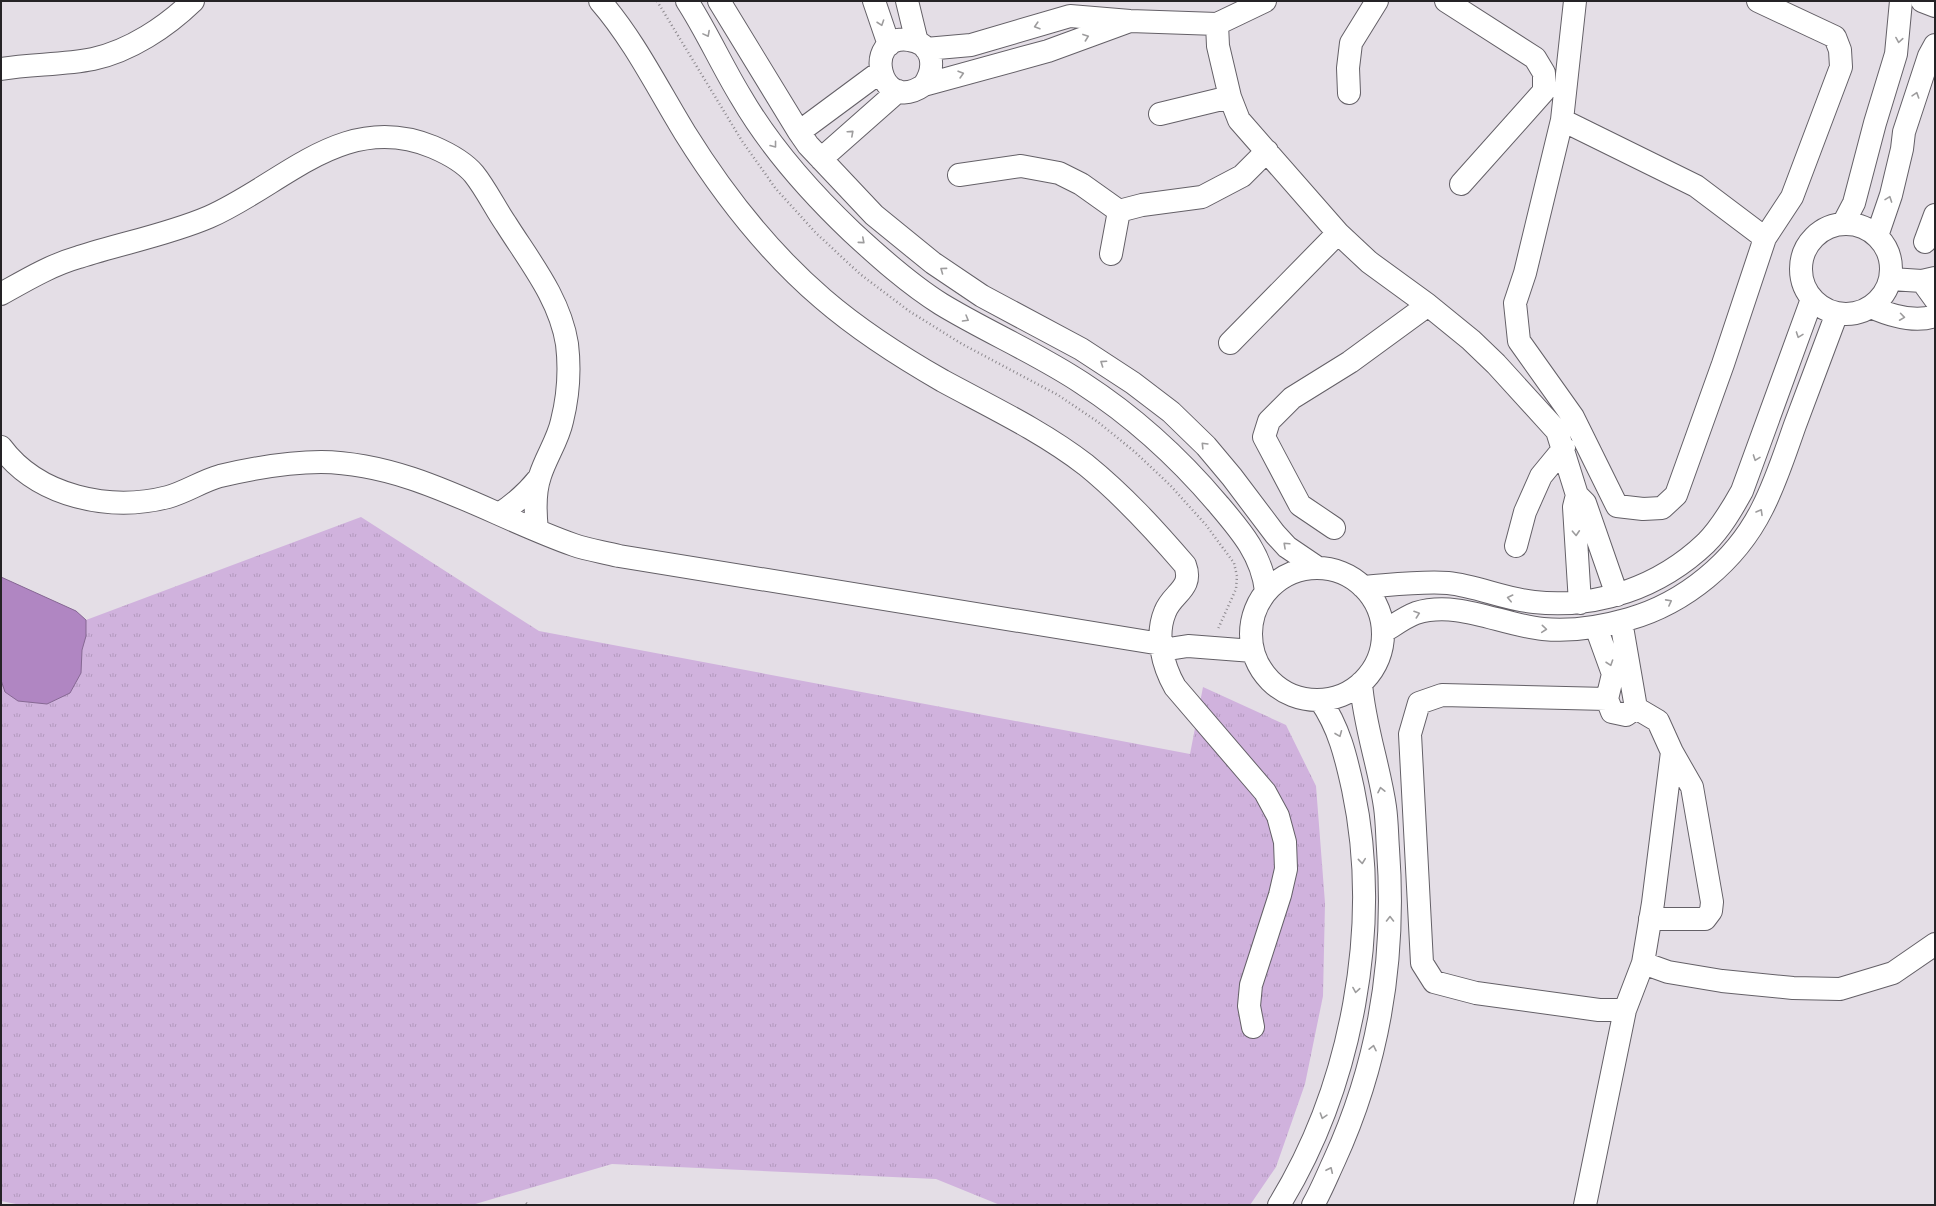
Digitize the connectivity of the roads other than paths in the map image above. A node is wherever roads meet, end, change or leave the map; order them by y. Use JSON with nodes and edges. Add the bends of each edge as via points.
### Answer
{"nodes":[{"id":1,"x":193,"y":1,"type":"edge"},
{"id":2,"x":600,"y":1,"type":"edge"},
{"id":3,"x":687,"y":1,"type":"edge"},
{"id":4,"x":719,"y":1,"type":"edge"},
{"id":5,"x":874,"y":1,"type":"edge"},
{"id":6,"x":907,"y":1,"type":"edge"},
{"id":7,"x":1265,"y":1,"type":"edge"},
{"id":8,"x":1377,"y":1,"type":"edge"},
{"id":9,"x":1446,"y":1,"type":"edge"},
{"id":10,"x":1575,"y":1,"type":"edge"},
{"id":11,"x":1758,"y":1,"type":"edge"},
{"id":12,"x":1901,"y":1,"type":"edge"},
{"id":13,"x":1922,"y":1,"type":"edge"},
{"id":14,"x":1935,"y":6,"type":"edge"},
{"id":15,"x":1130,"y":21,"type":"junction"},
{"id":16,"x":1217,"y":24,"type":"junction"},
{"id":17,"x":889,"y":45,"type":"junction"},
{"id":18,"x":1935,"y":45,"type":"edge"},
{"id":19,"x":922,"y":46,"type":"junction"},
{"id":20,"x":1,"y":69,"type":"edge"},
{"id":21,"x":880,"y":72,"type":"junction"},
{"id":22,"x":924,"y":85,"type":"junction"},
{"id":23,"x":898,"y":91,"type":"junction"},
{"id":24,"x":1349,"y":93,"type":"dead end"},
{"id":25,"x":1230,"y":97,"type":"junction"},
{"id":26,"x":1160,"y":114,"type":"dead end"},
{"id":27,"x":1562,"y":120,"type":"junction"},
{"id":28,"x":1870,"y":142,"type":"junction"},
{"id":29,"x":810,"y":145,"type":"junction"},
{"id":30,"x":1902,"y":149,"type":"junction"},
{"id":31,"x":1267,"y":151,"type":"junction"},
{"id":32,"x":788,"y":162,"type":"junction"},
{"id":33,"x":959,"y":175,"type":"dead end"},
{"id":34,"x":1461,"y":184,"type":"dead end"},
{"id":35,"x":1119,"y":211,"type":"junction"},
{"id":36,"x":1935,"y":215,"type":"edge"},
{"id":37,"x":1843,"y":224,"type":"junction"},
{"id":38,"x":1338,"y":233,"type":"junction"},
{"id":39,"x":1877,"y":236,"type":"junction"},
{"id":40,"x":1765,"y":238,"type":"junction"},
{"id":41,"x":1925,"y":242,"type":"dead end"},
{"id":42,"x":1111,"y":254,"type":"dead end"},
{"id":43,"x":1891,"y":279,"type":"junction"},
{"id":44,"x":1929,"y":280,"type":"edge"},
{"id":45,"x":1,"y":294,"type":"edge"},
{"id":46,"x":1812,"y":299,"type":"junction"},
{"id":47,"x":1428,"y":305,"type":"junction"},
{"id":48,"x":1871,"y":307,"type":"junction"},
{"id":49,"x":1837,"y":313,"type":"junction"},
{"id":50,"x":1934,"y":314,"type":"edge"},
{"id":51,"x":1230,"y":343,"type":"dead end"},
{"id":52,"x":1,"y":447,"type":"edge"},
{"id":53,"x":1564,"y":448,"type":"junction"},
{"id":54,"x":539,"y":478,"type":"junction"},
{"id":55,"x":1578,"y":495,"type":"junction"},
{"id":56,"x":499,"y":514,"type":"junction"},
{"id":57,"x":1334,"y":528,"type":"dead end"},
{"id":58,"x":537,"y":530,"type":"junction"},
{"id":59,"x":1516,"y":546,"type":"dead end"},
{"id":60,"x":1318,"y":568,"type":"junction"},
{"id":61,"x":1363,"y":587,"type":"junction"},
{"id":62,"x":1266,"y":591,"type":"junction"},
{"id":63,"x":1609,"y":597,"type":"junction"},
{"id":64,"x":1580,"y":603,"type":"junction"},
{"id":65,"x":1609,"y":624,"type":"junction"},
{"id":66,"x":1383,"y":632,"type":"junction"},
{"id":67,"x":1252,"y":643,"type":"junction"},
{"id":68,"x":1162,"y":644,"type":"junction"},
{"id":69,"x":1361,"y":683,"type":"junction"},
{"id":70,"x":1607,"y":699,"type":"junction"},
{"id":71,"x":1320,"y":700,"type":"junction"},
{"id":72,"x":1636,"y":708,"type":"junction"},
{"id":73,"x":1672,"y":752,"type":"junction"},
{"id":74,"x":1650,"y":919,"type":"junction"},
{"id":75,"x":1935,"y":944,"type":"edge"},
{"id":76,"x":1643,"y":963,"type":"junction"},
{"id":77,"x":1626,"y":1010,"type":"junction"},
{"id":78,"x":1253,"y":1028,"type":"dead end"},
{"id":79,"x":1279,"y":1205,"type":"edge"},
{"id":80,"x":1313,"y":1205,"type":"edge"},
{"id":81,"x":1585,"y":1205,"type":"edge"}],
"edges":[{"from":1,"to":20,"type":"street","via":[[165,25],[116,52],[92,59]]},
{"from":2,"to":68,"type":"street","via":[[632,46],[686,135],[726,194],[772,249],[823,299],[880,342],[940,380],[1026,426],[1085,465],[1139,511],[1185,565],[1188,572],[1185,586],[1165,612]]},
{"from":3,"to":32,"type":"street","one_way":true,"via":[[741,98],[760,128]]},
{"from":4,"to":29,"type":"street"},
{"from":5,"to":17,"type":"street","one_way":true},
{"from":6,"to":19,"type":"street"},
{"from":7,"to":16,"type":"street"},
{"from":8,"to":24,"type":"street","via":[[1351,43]]},
{"from":9,"to":34,"type":"street","via":[[1535,58],[1544,73],[1544,91]]},
{"from":10,"to":27,"type":"street"},
{"from":11,"to":40,"type":"street","via":[[1835,37],[1840,50],[1841,67],[1792,197]]},
{"from":12,"to":28,"type":"street","one_way":true,"via":[[1896,54]]},
{"from":13,"to":14,"type":"street"},
{"from":15,"to":16,"type":"street"},
{"from":15,"to":19,"type":"street","one_way":true,"via":[[1070,16],[971,45]]},
{"from":22,"to":15,"type":"street","one_way":true,"via":[[1048,51]]},
{"from":16,"to":25,"type":"street","via":[[1218,46]]},
{"from":17,"to":19,"type":"street","via":[[903,40]]},
{"from":17,"to":21,"type":"street","via":[[881,57]]},
{"from":30,"to":18,"type":"street","one_way":true,"via":[[1904,132]]},
{"from":19,"to":22,"type":"street","via":[[931,58],[932,68],[930,77]]},
{"from":21,"to":23,"type":"street","via":[[887,84]]},
{"from":21,"to":29,"type":"street"},
{"from":22,"to":23,"type":"street","via":[[912,91]]},
{"from":29,"to":23,"type":"street","one_way":true},
{"from":25,"to":26,"type":"street"},
{"from":25,"to":31,"type":"street","via":[[1239,120]]},
{"from":27,"to":40,"type":"street","via":[[1696,186]]},
{"from":27,"to":40,"type":"street","via":[[1525,274],[1515,302],[1519,341],[1574,417],[1617,506],[1662,508],[1676,495]]},
{"from":28,"to":30,"type":"street"},
{"from":28,"to":37,"type":"street","via":[[1854,203]]},
{"from":29,"to":32,"type":"street"},
{"from":60,"to":29,"type":"street","one_way":true,"via":[[1287,547],[1206,446],[1171,412],[1081,349],[956,280],[874,215]]},
{"from":39,"to":30,"type":"street","one_way":true,"via":[[1891,195]]},
{"from":31,"to":35,"type":"street","via":[[1242,176],[1202,197]]},
{"from":31,"to":38,"type":"street"},
{"from":32,"to":62,"type":"street","one_way":true,"via":[[820,201],[914,285],[966,319],[1081,382],[1135,421],[1188,470],[1244,534],[1261,566]]},
{"from":33,"to":35,"type":"street","via":[[1021,166],[1059,173],[1081,184]]},
{"from":35,"to":42,"type":"street"},
{"from":36,"to":41,"type":"street"},
{"from":37,"to":39,"type":"street","via":[[1867,229]]},
{"from":37,"to":46,"type":"street","via":[[1822,231],[1805,252],[1801,268],[1802,279]]},
{"from":38,"to":47,"type":"street","via":[[1369,262]]},
{"from":38,"to":51,"type":"street"},
{"from":39,"to":43,"type":"street","via":[[1890,255]]},
{"from":43,"to":44,"type":"street"},
{"from":43,"to":48,"type":"street","via":[[1887,290]]},
{"from":44,"to":50,"type":"street"},
{"from":45,"to":54,"type":"street","via":[[76,257],[168,233],[210,216],[323,151],[354,140],[386,136],[417,141],[448,154],[473,173],[554,300],[567,344],[568,380],[562,422]]},
{"from":46,"to":49,"type":"street"},
{"from":46,"to":63,"type":"street","one_way":true,"via":[[1754,462],[1742,491],[1726,518],[1706,542],[1683,563],[1656,580]]},
{"from":47,"to":53,"type":"street","via":[[1496,364],[1557,430]]},
{"from":47,"to":57,"type":"street","via":[[1350,362],[1292,398],[1269,421],[1264,437],[1300,505]]},
{"from":48,"to":49,"type":"street","via":[[1861,312]]},
{"from":48,"to":50,"type":"street","one_way":true,"via":[[1908,318]]},
{"from":65,"to":49,"type":"street","one_way":true,"via":[[1641,616],[1671,602],[1698,584],[1723,562],[1744,538],[1762,510],[1775,480]]},
{"from":52,"to":56,"type":"street","via":[[8,457],[43,483],[83,499],[126,504],[169,497],[218,477],[270,465],[322,462],[375,468],[426,483]]},
{"from":53,"to":55,"type":"street"},
{"from":53,"to":59,"type":"street","via":[[1541,476],[1525,512]]},
{"from":54,"to":56,"type":"street","via":[[528,492]]},
{"from":54,"to":58,"type":"street"},
{"from":55,"to":63,"type":"street","via":[[1585,503]]},
{"from":55,"to":64,"type":"street","one_way":true,"via":[[1574,507]]},
{"from":56,"to":58,"type":"street"},
{"from":58,"to":68,"type":"street","via":[[575,545],[619,556]]},
{"from":60,"to":61,"type":"street","via":[[1345,575]]},
{"from":60,"to":62,"type":"street","via":[[1292,573]]},
{"from":64,"to":61,"type":"street","one_way":true,"via":[[1534,602],[1449,583]]},
{"from":61,"to":66,"type":"street","via":[[1374,600]]},
{"from":62,"to":67,"type":"street","via":[[1257,605],[1252,620]]},
{"from":63,"to":64,"type":"street"},
{"from":63,"to":65,"type":"street"},
{"from":66,"to":65,"type":"street","one_way":true,"via":[[1415,613],[1444,609],[1543,630],[1576,630]]},
{"from":65,"to":70,"type":"street","one_way":true,"via":[[1613,674]]},
{"from":65,"to":72,"type":"street"},
{"from":66,"to":69,"type":"street","via":[[1380,651],[1373,668]]},
{"from":67,"to":68,"type":"street","via":[[1237,639]]},
{"from":67,"to":71,"type":"street","via":[[1260,668],[1271,681],[1285,692],[1302,698]]},
{"from":68,"to":78,"type":"street","via":[[1168,675],[1175,687],[1265,792],[1278,816],[1285,842],[1286,869],[1280,895],[1251,985],[1249,1006]]},
{"from":69,"to":71,"type":"street","via":[[1342,694]]},
{"from":80,"to":69,"type":"street","one_way":true,"via":[[1346,1134],[1369,1068],[1384,999],[1389,949],[1390,871],[1385,807],[1366,726]]},
{"from":70,"to":72,"type":"street","via":[[1612,712],[1626,715]]},
{"from":70,"to":77,"type":"street","via":[[1442,695],[1419,703],[1410,734],[1422,963],[1434,982],[1476,993],[1599,1010]]},
{"from":71,"to":79,"type":"street","one_way":true,"via":[[1331,715],[1340,735],[1357,810],[1363,871],[1363,932],[1356,992],[1342,1058],[1320,1123],[1292,1185]]},
{"from":72,"to":73,"type":"street","via":[[1658,721]]},
{"from":73,"to":74,"type":"street"},
{"from":73,"to":74,"type":"street","via":[[1692,787],[1712,902],[1711,911],[1705,919]]},
{"from":74,"to":76,"type":"street"},
{"from":75,"to":76,"type":"street","via":[[1893,973],[1840,989],[1793,988],[1722,981],[1668,972]]},
{"from":76,"to":77,"type":"street"},
{"from":77,"to":81,"type":"street"}]}
